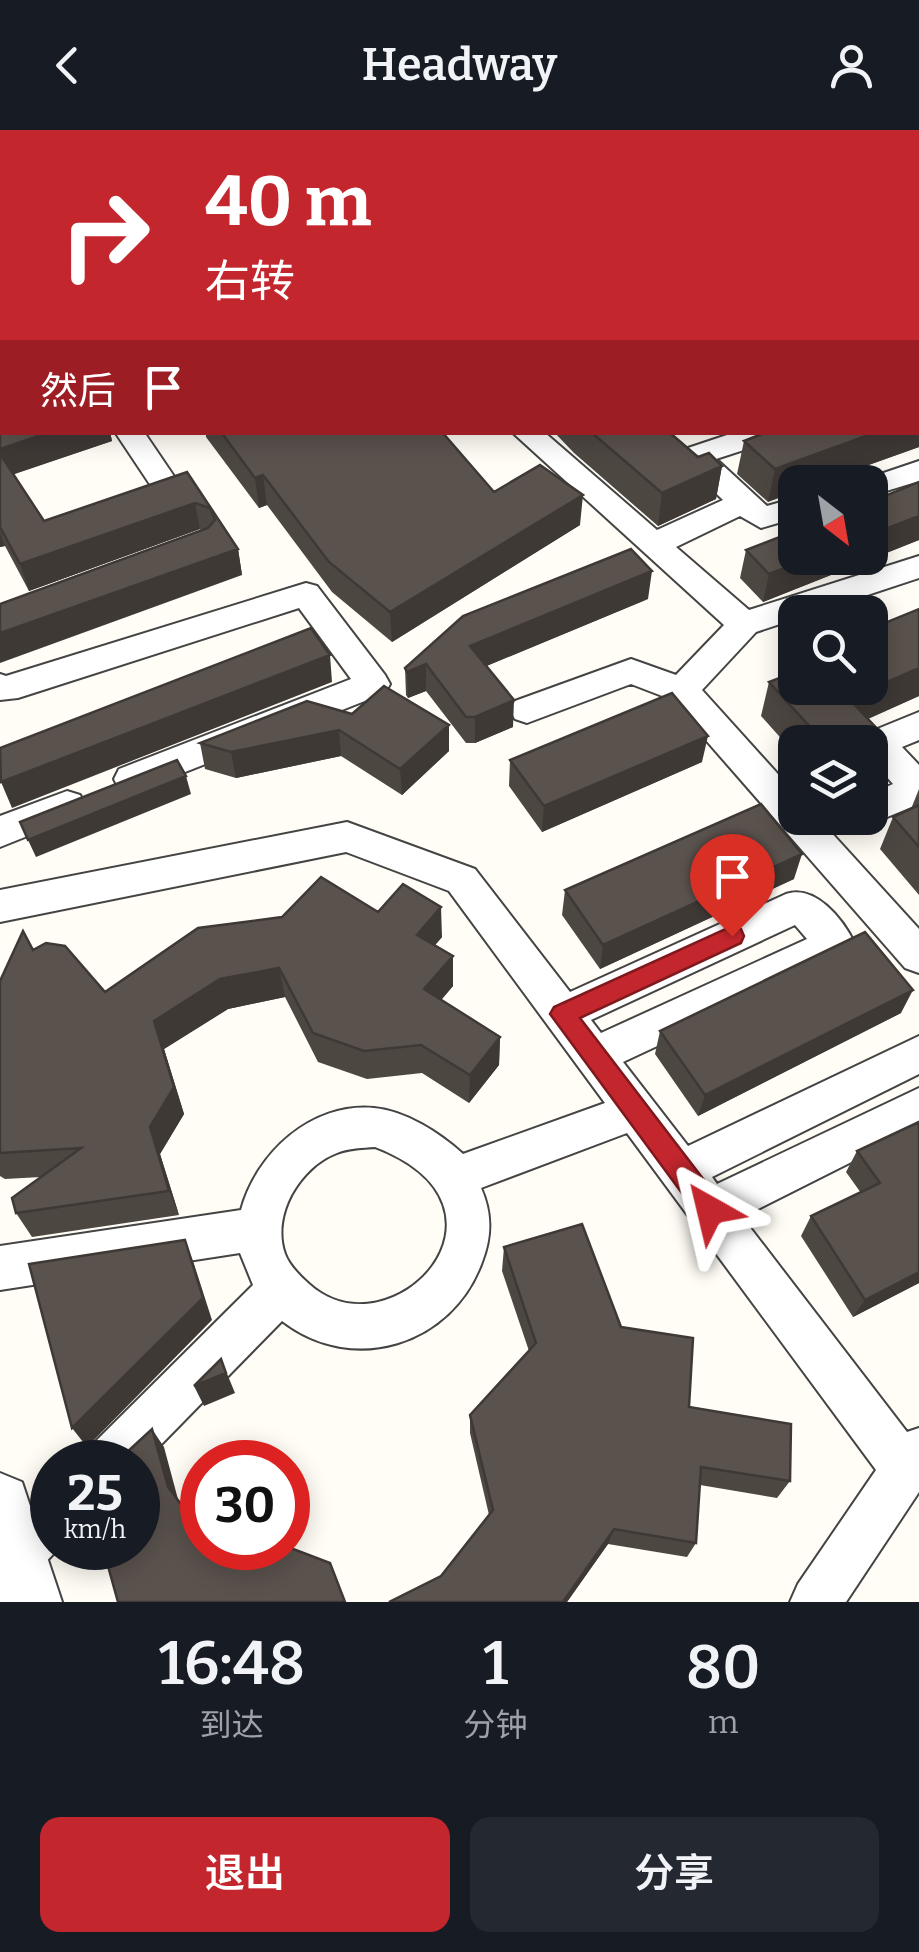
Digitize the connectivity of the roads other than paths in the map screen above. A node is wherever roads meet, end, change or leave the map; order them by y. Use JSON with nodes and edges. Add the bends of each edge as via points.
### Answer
{"nodes":[{"id":1,"x":134,"y":435,"type":"edge"},
{"id":2,"x":539,"y":435,"type":"edge"},
{"id":3,"x":759,"y":435,"type":"edge"},
{"id":4,"x":919,"y":472,"type":"edge"},
{"id":5,"x":888,"y":481,"type":"edge"},
{"id":6,"x":744,"y":502,"type":"junction"},
{"id":7,"x":117,"y":512,"type":"edge"},
{"id":8,"x":778,"y":513,"type":"edge"},
{"id":9,"x":653,"y":544,"type":"junction"},
{"id":10,"x":919,"y":567,"type":"edge"},
{"id":11,"x":327,"y":622,"type":"junction"},
{"id":12,"x":744,"y":624,"type":"junction"},
{"id":13,"x":290,"y":636,"type":"edge"},
{"id":14,"x":0,"y":687,"type":"edge"},
{"id":15,"x":682,"y":690,"type":"junction"},
{"id":16,"x":528,"y":710,"type":"dead end"},
{"id":17,"x":919,"y":725,"type":"edge"},
{"id":18,"x":888,"y":738,"type":"edge"},
{"id":19,"x":888,"y":755,"type":"edge"},
{"id":20,"x":778,"y":797,"type":"edge"},
{"id":21,"x":888,"y":802,"type":"edge"},
{"id":22,"x":0,"y":832,"type":"edge"},
{"id":23,"x":812,"y":835,"type":"edge"},
{"id":24,"x":0,"y":906,"type":"edge"},
{"id":25,"x":919,"y":956,"type":"edge"},
{"id":26,"x":562,"y":1014,"type":"junction"},
{"id":27,"x":919,"y":1054,"type":"edge"},
{"id":28,"x":594,"y":1056,"type":"junction"},
{"id":29,"x":919,"y":1107,"type":"edge"},
{"id":30,"x":635,"y":1111,"type":"junction"},
{"id":31,"x":680,"y":1170,"type":"junction"},
{"id":32,"x":458,"y":1176,"type":"junction"},
{"id":33,"x":710,"y":1210,"type":"junction"},
{"id":34,"x":260,"y":1230,"type":"junction"},
{"id":35,"x":0,"y":1268,"type":"edge"},
{"id":36,"x":280,"y":1290,"type":"junction"},
{"id":37,"x":131,"y":1440,"type":"edge"},
{"id":38,"x":912,"y":1459,"type":"edge"},
{"id":39,"x":816,"y":1602,"type":"edge"}],
"edges":[{"from":1,"to":7,"type":"street","via":[[172,494]]},
{"from":2,"to":9,"type":"street"},
{"from":3,"to":6,"type":"street","via":[[695,456]]},
{"from":4,"to":5,"type":"street"},
{"from":6,"to":8,"type":"street","via":[[761,518]]},
{"from":6,"to":9,"type":"street"},
{"from":9,"to":12,"type":"street"},
{"from":10,"to":12,"type":"street"},
{"from":11,"to":13,"type":"street"},
{"from":11,"to":14,"type":"street","via":[[306,594]]},
{"from":11,"to":22,"type":"street","via":[[372,684]]},
{"from":12,"to":15,"type":"street"},
{"from":15,"to":16,"type":"street","via":[[631,671]]},
{"from":15,"to":20,"type":"street"},
{"from":17,"to":18,"type":"street"},
{"from":19,"to":21,"type":"street","via":[[919,788]]},
{"from":23,"to":25,"type":"street"},
{"from":24,"to":26,"type":"street","via":[[346,837],[462,880]]},
{"from":26,"to":28,"type":"street"},
{"from":26,"to":28,"type":"street","via":[[800,904],[836,944]]},
{"from":27,"to":31,"type":"street"},
{"from":28,"to":30,"type":"street"},
{"from":29,"to":33,"type":"street"},
{"from":30,"to":31,"type":"street"},
{"from":30,"to":32,"type":"street"},
{"from":31,"to":33,"type":"street"},
{"from":32,"to":34,"type":"street","via":[[408,1134],[375,1127],[341,1130],[310,1144],[284,1167],[266,1196]]},
{"from":32,"to":36,"type":"street","via":[[469,1224],[457,1271],[436,1298],[407,1318],[372,1327],[337,1325],[306,1312]]},
{"from":33,"to":38,"type":"street"},
{"from":34,"to":35,"type":"street"},
{"from":34,"to":36,"type":"street","via":[[264,1262]]},
{"from":36,"to":37,"type":"street"},
{"from":38,"to":39,"type":"street"}]}
